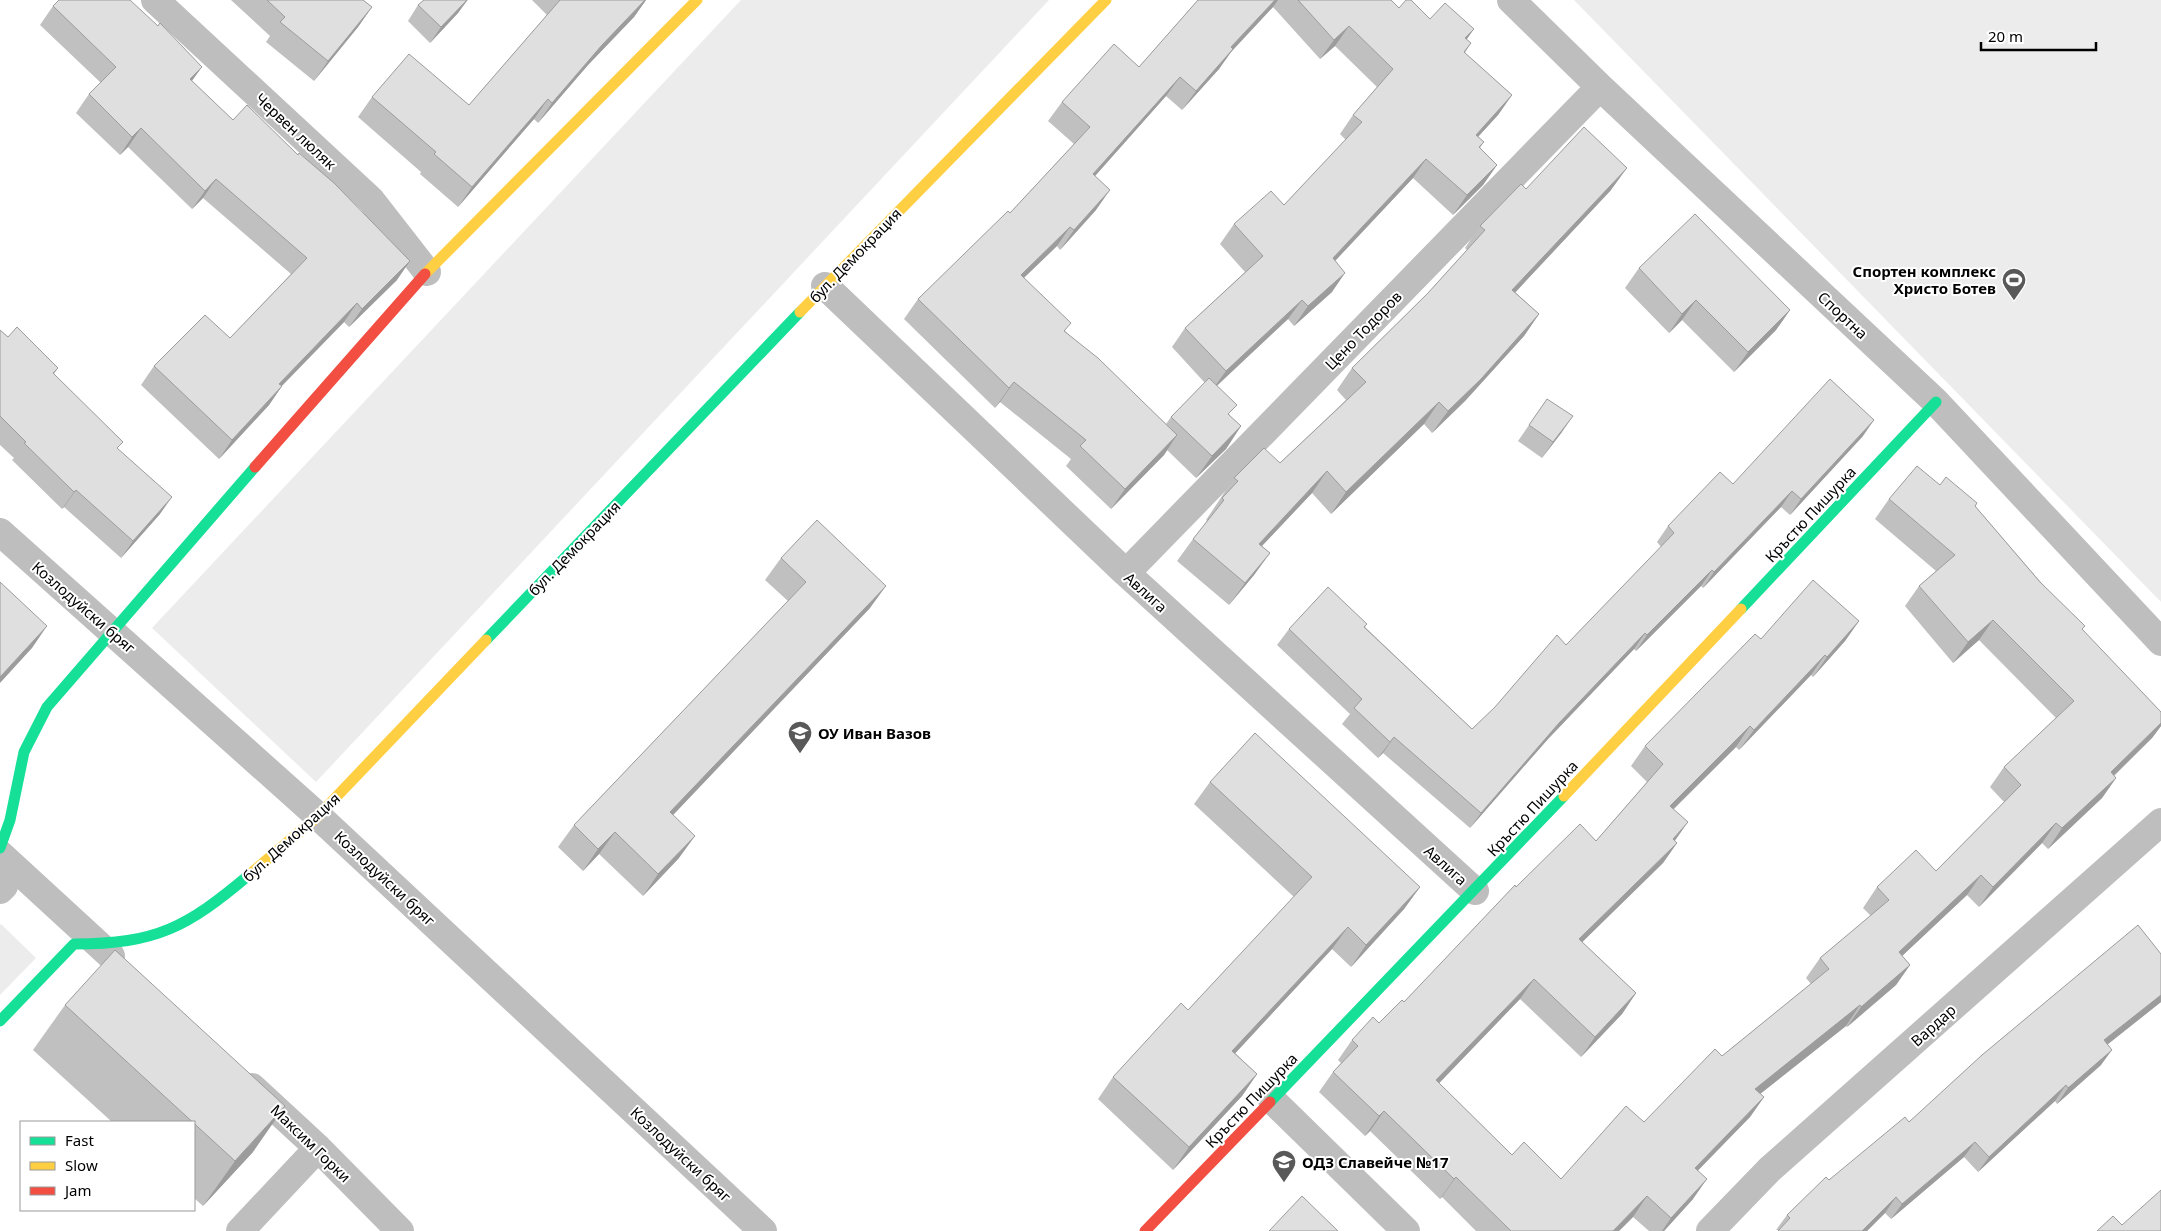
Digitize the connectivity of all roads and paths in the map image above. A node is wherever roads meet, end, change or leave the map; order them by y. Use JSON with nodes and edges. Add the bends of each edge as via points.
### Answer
{"nodes":[{"id":1,"x":155,"y":0,"type":"edge"},
{"id":2,"x":697,"y":0,"type":"edge"},
{"id":3,"x":1106,"y":0,"type":"edge"},
{"id":4,"x":1511,"y":0,"type":"edge"},
{"id":5,"x":1600,"y":87,"type":"junction"},
{"id":6,"x":427,"y":272,"type":"junction"},
{"id":7,"x":825,"y":286,"type":"junction"},
{"id":8,"x":1936,"y":402,"type":"junction"},
{"id":9,"x":0,"y":532,"type":"edge"},
{"id":10,"x":1126,"y":573,"type":"junction"},
{"id":11,"x":111,"y":631,"type":"junction"},
{"id":12,"x":2161,"y":642,"type":"edge"},
{"id":13,"x":318,"y":816,"type":"junction"},
{"id":14,"x":2161,"y":822,"type":"edge"},
{"id":15,"x":0,"y":848,"type":"edge"},
{"id":16,"x":0,"y":854,"type":"edge"},
{"id":17,"x":0,"y":862,"type":"edge"},
{"id":18,"x":0,"y":890,"type":"edge"},
{"id":19,"x":1475,"y":891,"type":"junction"},
{"id":20,"x":99,"y":944,"type":"junction"},
{"id":21,"x":128,"y":971,"type":"edge"},
{"id":22,"x":0,"y":1021,"type":"edge"},
{"id":23,"x":238,"y":1073,"type":"edge"},
{"id":24,"x":1272,"y":1100,"type":"junction"},
{"id":25,"x":318,"y":1148,"type":"junction"},
{"id":26,"x":240,"y":1231,"type":"edge"},
{"id":27,"x":400,"y":1231,"type":"edge"},
{"id":28,"x":763,"y":1231,"type":"edge"},
{"id":29,"x":1145,"y":1231,"type":"edge"},
{"id":30,"x":1406,"y":1231,"type":"edge"},
{"id":31,"x":1710,"y":1231,"type":"edge"}],
"edges":[{"from":1,"to":6,"type":"street","name":"Червен люляк","via":[[371,200]]},
{"from":2,"to":6,"type":"street"},
{"from":3,"to":7,"type":"street","name":"бул. Демокрация"},
{"from":4,"to":5,"type":"street","name":"Спортна"},
{"from":5,"to":8,"type":"street","name":"Спортна"},
{"from":5,"to":10,"type":"street","name":"Цено Тодоров"},
{"from":6,"to":11,"type":"street"},
{"from":7,"to":10,"type":"street","name":"Авлига"},
{"from":7,"to":13,"type":"street","name":"бул. Демокрация"},
{"from":8,"to":12,"type":"street","name":"Спортна"},
{"from":8,"to":19,"type":"street","name":"Кръстю Пишурка"},
{"from":9,"to":11,"type":"street","name":"Козлодуйски бряг"},
{"from":10,"to":19,"type":"street","name":"Авлига"},
{"from":11,"to":13,"type":"street","name":"Козлодуйски бряг"},
{"from":11,"to":15,"type":"street","via":[[47,707],[35,729],[24,752],[10,820]]},
{"from":13,"to":20,"type":"street","name":"бул. Демокрация","via":[[233,889],[192,918],[162,934]]},
{"from":13,"to":28,"type":"street","name":"Козлодуйски бряг"},
{"from":14,"to":31,"type":"street","name":"Вардар","via":[[1770,1169]]},
{"from":16,"to":20,"type":"street"},
{"from":17,"to":18,"type":"street","via":[[4,886]]},
{"from":19,"to":24,"type":"street","name":"Кръстю Пишурка"},
{"from":20,"to":21,"type":"street"},
{"from":20,"to":22,"type":"street","name":"бул. Демокрация","via":[[74,944]]},
{"from":23,"to":25,"type":"street","name":"Максим Горки"},
{"from":24,"to":29,"type":"street","name":"Кръстю Пишурка"},
{"from":24,"to":30,"type":"street"},
{"from":25,"to":26,"type":"street"},
{"from":25,"to":27,"type":"street","name":"Максим Горки"}]}
